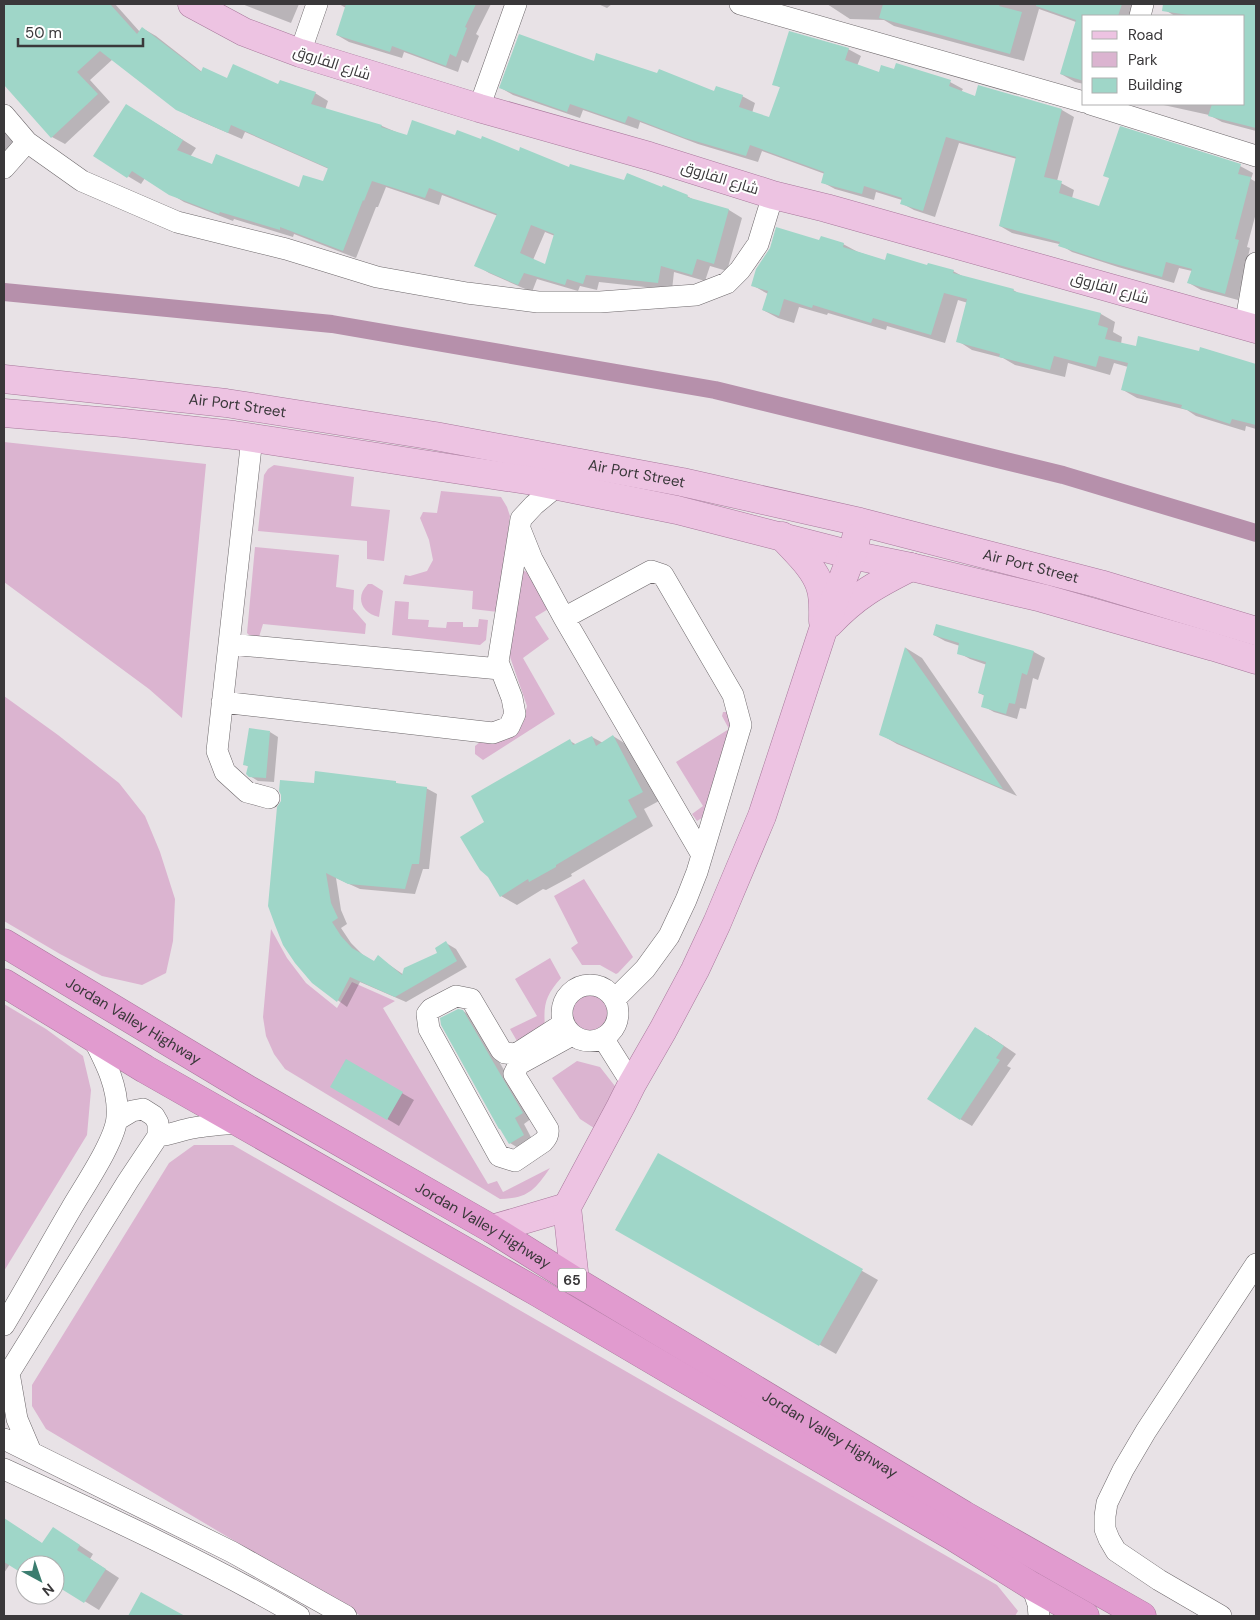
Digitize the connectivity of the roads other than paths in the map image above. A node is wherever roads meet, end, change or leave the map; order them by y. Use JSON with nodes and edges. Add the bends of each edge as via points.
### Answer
{"nodes":[{"id":1,"x":192,"y":4,"type":"edge"},
{"id":2,"x":317,"y":4,"type":"edge"},
{"id":3,"x":516,"y":4,"type":"edge"},
{"id":4,"x":740,"y":4,"type":"edge"},
{"id":5,"x":794,"y":11,"type":"edge"},
{"id":6,"x":300,"y":54,"type":"junction"},
{"id":7,"x":1082,"y":101,"type":"edge"},
{"id":8,"x":1097,"y":105,"type":"edge"},
{"id":9,"x":479,"y":108,"type":"junction"},
{"id":10,"x":1118,"y":108,"type":"edge"},
{"id":11,"x":4,"y":115,"type":"edge"},
{"id":12,"x":27,"y":142,"type":"junction"},
{"id":13,"x":1256,"y":156,"type":"edge"},
{"id":14,"x":4,"y":168,"type":"edge"},
{"id":15,"x":774,"y":195,"type":"junction"},
{"id":16,"x":1256,"y":263,"type":"edge"},
{"id":17,"x":1251,"y":328,"type":"edge"},
{"id":18,"x":4,"y":379,"type":"edge"},
{"id":19,"x":4,"y":412,"type":"edge"},
{"id":20,"x":252,"y":438,"type":"junction"},
{"id":21,"x":557,"y":486,"type":"junction"},
{"id":22,"x":860,"y":522,"type":"junction"},
{"id":23,"x":520,"y":530,"type":"junction"},
{"id":24,"x":782,"y":536,"type":"junction"},
{"id":25,"x":852,"y":555,"type":"junction"},
{"id":26,"x":911,"y":567,"type":"junction"},
{"id":27,"x":564,"y":618,"type":"junction"},
{"id":28,"x":823,"y":630,"type":"junction"},
{"id":29,"x":1256,"y":631,"type":"edge"},
{"id":30,"x":229,"y":644,"type":"junction"},
{"id":31,"x":1256,"y":660,"type":"edge"},
{"id":32,"x":500,"y":669,"type":"junction"},
{"id":33,"x":222,"y":702,"type":"junction"},
{"id":34,"x":269,"y":798,"type":"dead end"},
{"id":35,"x":702,"y":855,"type":"junction"},
{"id":36,"x":4,"y":943,"type":"edge"},
{"id":37,"x":4,"y":983,"type":"edge"},
{"id":38,"x":614,"y":999,"type":"junction"},
{"id":39,"x":568,"y":1029,"type":"junction"},
{"id":40,"x":93,"y":1038,"type":"junction"},
{"id":41,"x":603,"y":1038,"type":"junction"},
{"id":42,"x":178,"y":1047,"type":"junction"},
{"id":43,"x":161,"y":1078,"type":"junction"},
{"id":44,"x":632,"y":1084,"type":"junction"},
{"id":45,"x":117,"y":1120,"type":"junction"},
{"id":46,"x":240,"y":1123,"type":"junction"},
{"id":47,"x":158,"y":1136,"type":"junction"},
{"id":48,"x":566,"y":1207,"type":"junction"},
{"id":49,"x":492,"y":1230,"type":"junction"},
{"id":50,"x":1256,"y":1264,"type":"edge"},
{"id":51,"x":575,"y":1282,"type":"junction"},
{"id":52,"x":4,"y":1325,"type":"edge"},
{"id":53,"x":6,"y":1377,"type":"edge"},
{"id":54,"x":4,"y":1439,"type":"edge"},
{"id":55,"x":31,"y":1452,"type":"junction"},
{"id":56,"x":4,"y":1470,"type":"edge"},
{"id":57,"x":958,"y":1525,"type":"junction"},
{"id":58,"x":1032,"y":1586,"type":"junction"},
{"id":59,"x":299,"y":1616,"type":"edge"},
{"id":60,"x":346,"y":1616,"type":"edge"},
{"id":61,"x":1039,"y":1616,"type":"edge"},
{"id":62,"x":1085,"y":1616,"type":"edge"},
{"id":63,"x":1142,"y":1616,"type":"edge"},
{"id":64,"x":1221,"y":1616,"type":"edge"}],
"edges":[{"from":1,"to":6,"type":"main road","name":"شارع الفاروق","via":[[244,32]]},
{"from":2,"to":6,"type":"street"},
{"from":3,"to":9,"type":"street"},
{"from":4,"to":5,"type":"street"},
{"from":5,"to":7,"type":"street"},
{"from":6,"to":9,"type":"main road","name":"شارع الفاروق"},
{"from":8,"to":10,"type":"street"},
{"from":9,"to":15,"type":"main road","name":"شارع الفاروق"},
{"from":10,"to":13,"type":"street"},
{"from":11,"to":12,"type":"street"},
{"from":12,"to":14,"type":"street"},
{"from":12,"to":15,"type":"street","via":[[82,181],[177,222],[286,249],[377,277],[538,302],[600,302],[696,295],[727,283],[758,244]]},
{"from":15,"to":17,"type":"main road","name":"شارع الفاروق"},
{"from":16,"to":17,"type":"street"},
{"from":18,"to":22,"type":"main road","name":"Air Port Street","via":[[226,403],[435,436],[682,482]]},
{"from":19,"to":20,"type":"main road","name":"Air Port Street"},
{"from":20,"to":21,"type":"main road","name":"Air Port Street"},
{"from":20,"to":30,"type":"street"},
{"from":21,"to":23,"type":"street","via":[[521,519]]},
{"from":21,"to":24,"type":"main road","name":"Air Port Street","via":[[677,510]]},
{"from":22,"to":25,"type":"main road"},
{"from":22,"to":29,"type":"main road","name":"Air Port Street","via":[[1100,584]]},
{"from":23,"to":27,"type":"street"},
{"from":23,"to":32,"type":"street","via":[[498,662]]},
{"from":24,"to":25,"type":"main road","name":"Air Port Street"},
{"from":24,"to":28,"type":"main road","via":[[820,585],[824,603]]},
{"from":25,"to":26,"type":"main road","name":"Air Port Street"},
{"from":25,"to":28,"type":"main road"},
{"from":26,"to":28,"type":"main road","via":[[861,594]]},
{"from":26,"to":31,"type":"main road","name":"Air Port Street","via":[[1042,598]]},
{"from":27,"to":35,"type":"street"},
{"from":27,"to":35,"type":"street","via":[[651,571],[663,575],[673,590],[733,695],[741,725]]},
{"from":28,"to":44,"type":"main road","via":[[762,816],[721,914],[691,979]]},
{"from":30,"to":32,"type":"street"},
{"from":30,"to":33,"type":"street"},
{"from":32,"to":33,"type":"street","via":[[516,714],[509,727],[493,733]]},
{"from":33,"to":34,"type":"street","via":[[217,751],[225,772],[247,792]]},
{"from":35,"to":38,"type":"street","via":[[669,936],[645,969]]},
{"from":36,"to":42,"type":"highway","name":"Jordan Valley Highway","number":"65"},
{"from":37,"to":40,"type":"highway","name":"Jordan Valley Highway","number":"65"},
{"from":38,"to":39,"type":"street","via":[[607,990],[590,984],[572,990],[562,1005],[561,1014]]},
{"from":38,"to":41,"type":"street","via":[[618,1006],[616,1024]]},
{"from":39,"to":39,"type":"street","via":[[510,1054],[501,1050],[471,1000],[456,996],[427,1014],[429,1029],[499,1156],[514,1161],[543,1142],[549,1134],[514,1074],[518,1066]]},
{"from":39,"to":41,"type":"street","via":[[584,1041]]},
{"from":40,"to":43,"type":"highway","name":"Jordan Valley Highway","number":"65"},
{"from":40,"to":45,"type":"street","via":[[113,1080]]},
{"from":41,"to":44,"type":"street"},
{"from":42,"to":43,"type":"highway"},
{"from":42,"to":49,"type":"highway","name":"Jordan Valley Highway","number":"65"},
{"from":43,"to":46,"type":"highway","name":"Jordan Valley Highway","number":"65"},
{"from":44,"to":48,"type":"main road"},
{"from":45,"to":47,"type":"street","via":[[127,1113],[143,1109],[158,1123]]},
{"from":45,"to":52,"type":"street","via":[[96,1167]]},
{"from":46,"to":47,"type":"street","via":[[204,1126]]},
{"from":46,"to":57,"type":"highway","name":"Jordan Valley Highway","number":"65"},
{"from":47,"to":53,"type":"street"},
{"from":48,"to":49,"type":"main road"},
{"from":48,"to":51,"type":"main road"},
{"from":49,"to":51,"type":"highway","name":"Jordan Valley Highway","number":"65"},
{"from":50,"to":64,"type":"street","via":[[1141,1439],[1107,1503],[1105,1516],[1105,1529],[1116,1552]]},
{"from":51,"to":57,"type":"highway","name":"Jordan Valley Highway","number":"65"},
{"from":53,"to":55,"type":"street","via":[[17,1419]]},
{"from":54,"to":55,"type":"street"},
{"from":55,"to":60,"type":"street","via":[[232,1552]]},
{"from":56,"to":59,"type":"street","via":[[198,1561]]},
{"from":57,"to":58,"type":"highway","name":"Jordan Valley Highway","number":"65"},
{"from":57,"to":63,"type":"highway","name":"Jordan Valley Highway","number":"65"},
{"from":58,"to":61,"type":"street"},
{"from":58,"to":62,"type":"highway","name":"Jordan Valley Highway","number":"65"}]}
